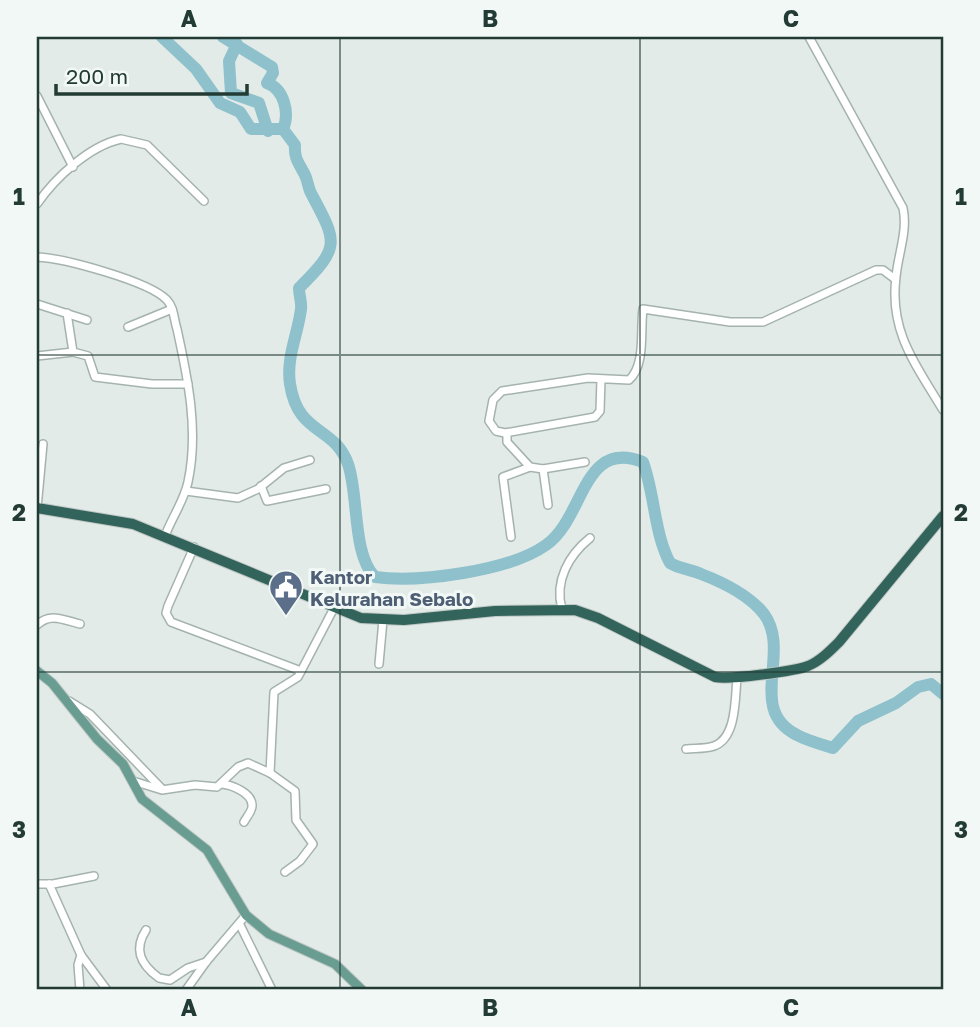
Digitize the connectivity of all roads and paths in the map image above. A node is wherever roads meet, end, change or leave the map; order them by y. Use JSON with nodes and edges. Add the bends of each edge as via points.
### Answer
{"nodes":[{"id":1,"x":809,"y":37,"type":"edge"},
{"id":2,"x":37,"y":96,"type":"edge"},
{"id":3,"x":73,"y":167,"type":"junction"},
{"id":4,"x":204,"y":201,"type":"dead end"},
{"id":5,"x":37,"y":204,"type":"edge"},
{"id":6,"x":37,"y":257,"type":"edge"},
{"id":7,"x":895,"y":279,"type":"junction"},
{"id":8,"x":37,"y":304,"type":"edge"},
{"id":9,"x":172,"y":309,"type":"junction"},
{"id":10,"x":66,"y":313,"type":"junction"},
{"id":11,"x":87,"y":320,"type":"dead end"},
{"id":12,"x":128,"y":327,"type":"dead end"},
{"id":13,"x":73,"y":352,"type":"junction"},
{"id":14,"x":37,"y":356,"type":"edge"},
{"id":15,"x":601,"y":379,"type":"junction"},
{"id":16,"x":188,"y":384,"type":"junction"},
{"id":17,"x":943,"y":410,"type":"edge"},
{"id":18,"x":507,"y":433,"type":"junction"},
{"id":19,"x":43,"y":444,"type":"dead end"},
{"id":20,"x":310,"y":460,"type":"dead end"},
{"id":21,"x":585,"y":462,"type":"dead end"},
{"id":22,"x":530,"y":467,"type":"junction"},
{"id":23,"x":543,"y":469,"type":"junction"},
{"id":24,"x":261,"y":486,"type":"junction"},
{"id":25,"x":326,"y":489,"type":"dead end"},
{"id":26,"x":186,"y":491,"type":"junction"},
{"id":27,"x":548,"y":505,"type":"dead end"},
{"id":28,"x":37,"y":508,"type":"edge"},
{"id":29,"x":943,"y":516,"type":"edge"},
{"id":30,"x":165,"y":536,"type":"junction"},
{"id":31,"x":511,"y":537,"type":"dead end"},
{"id":32,"x":590,"y":538,"type":"dead end"},
{"id":33,"x":194,"y":547,"type":"junction"},
{"id":34,"x":334,"y":608,"type":"junction"},
{"id":35,"x":562,"y":609,"type":"junction"},
{"id":36,"x":383,"y":620,"type":"junction"},
{"id":37,"x":80,"y":624,"type":"dead end"},
{"id":38,"x":37,"y":625,"type":"edge"},
{"id":39,"x":379,"y":664,"type":"dead end"},
{"id":40,"x":37,"y":671,"type":"edge"},
{"id":41,"x":301,"y":671,"type":"junction"},
{"id":42,"x":737,"y":678,"type":"junction"},
{"id":43,"x":69,"y":701,"type":"junction"},
{"id":44,"x":686,"y":749,"type":"dead end"},
{"id":45,"x":270,"y":773,"type":"junction"},
{"id":46,"x":133,"y":781,"type":"junction"},
{"id":47,"x":222,"y":784,"type":"junction"},
{"id":48,"x":162,"y":790,"type":"junction"},
{"id":49,"x":244,"y":822,"type":"dead end"},
{"id":50,"x":285,"y":872,"type":"dead end"},
{"id":51,"x":94,"y":876,"type":"dead end"},
{"id":52,"x":37,"y":884,"type":"edge"},
{"id":53,"x":49,"y":884,"type":"junction"},
{"id":54,"x":246,"y":915,"type":"junction"},
{"id":55,"x":240,"y":925,"type":"junction"},
{"id":56,"x":146,"y":930,"type":"dead end"},
{"id":57,"x":81,"y":955,"type":"junction"},
{"id":58,"x":206,"y":962,"type":"junction"},
{"id":59,"x":80,"y":990,"type":"edge"},
{"id":60,"x":107,"y":990,"type":"edge"},
{"id":61,"x":186,"y":990,"type":"edge"},
{"id":62,"x":272,"y":990,"type":"edge"},
{"id":63,"x":362,"y":990,"type":"edge"}],
"edges":[{"from":1,"to":7,"type":"street","via":[[903,208],[905,222]]},
{"from":2,"to":3,"type":"street"},
{"from":3,"to":4,"type":"street","via":[[118,139],[141,142]]},
{"from":3,"to":5,"type":"street"},
{"from":6,"to":9,"type":"street","via":[[68,261],[136,284],[163,296]]},
{"from":7,"to":15,"type":"street","via":[[876,270],[763,322],[730,322],[643,309],[634,374],[625,381]]},
{"from":7,"to":17,"type":"street","via":[[897,328]]},
{"from":8,"to":10,"type":"street"},
{"from":9,"to":12,"type":"street"},
{"from":9,"to":16,"type":"street"},
{"from":10,"to":11,"type":"street"},
{"from":10,"to":13,"type":"street"},
{"from":13,"to":14,"type":"street"},
{"from":13,"to":16,"type":"street","via":[[88,356],[98,378]]},
{"from":15,"to":18,"type":"street","via":[[597,416]]},
{"from":15,"to":18,"type":"street","via":[[500,393],[490,408],[489,421],[496,431]]},
{"from":16,"to":26,"type":"street","via":[[193,437]]},
{"from":18,"to":22,"type":"street","via":[[508,442]]},
{"from":19,"to":28,"type":"street"},
{"from":20,"to":24,"type":"street","via":[[284,468]]},
{"from":21,"to":23,"type":"street"},
{"from":22,"to":23,"type":"street"},
{"from":22,"to":31,"type":"street","via":[[503,477]]},
{"from":23,"to":27,"type":"street"},
{"from":24,"to":25,"type":"street","via":[[267,501]]},
{"from":24,"to":26,"type":"street","via":[[232,499]]},
{"from":26,"to":30,"type":"street"},
{"from":28,"to":30,"type":"highway","via":[[116,520]]},
{"from":29,"to":42,"type":"highway","via":[[839,642],[810,665]]},
{"from":30,"to":33,"type":"highway"},
{"from":32,"to":35,"type":"street","via":[[575,550],[564,572],[559,595]]},
{"from":33,"to":34,"type":"highway"},
{"from":33,"to":41,"type":"street","via":[[168,606],[171,622]]},
{"from":34,"to":36,"type":"highway"},
{"from":34,"to":41,"type":"street"},
{"from":35,"to":36,"type":"highway"},
{"from":35,"to":42,"type":"highway","via":[[598,618],[715,677]]},
{"from":36,"to":39,"type":"street"},
{"from":37,"to":38,"type":"street","via":[[53,617]]},
{"from":40,"to":43,"type":"main road"},
{"from":41,"to":45,"type":"street","via":[[274,692]]},
{"from":42,"to":44,"type":"street","via":[[727,734],[714,746]]},
{"from":43,"to":46,"type":"main road"},
{"from":43,"to":48,"type":"street","via":[[90,714]]},
{"from":45,"to":47,"type":"street","via":[[248,763]]},
{"from":45,"to":50,"type":"street","via":[[295,791],[296,820],[313,844]]},
{"from":46,"to":48,"type":"street"},
{"from":46,"to":54,"type":"main road","via":[[142,799],[207,850]]},
{"from":47,"to":48,"type":"street"},
{"from":47,"to":49,"type":"street","via":[[235,786],[252,802]]},
{"from":51,"to":53,"type":"street"},
{"from":52,"to":53,"type":"street"},
{"from":53,"to":57,"type":"street"},
{"from":54,"to":55,"type":"street"},
{"from":54,"to":63,"type":"main road","via":[[269,934],[335,964]]},
{"from":55,"to":58,"type":"street"},
{"from":55,"to":62,"type":"street"},
{"from":56,"to":58,"type":"street","via":[[138,947],[145,964],[159,978],[170,980]]},
{"from":57,"to":59,"type":"street"},
{"from":57,"to":60,"type":"street"},
{"from":58,"to":61,"type":"street"}]}
